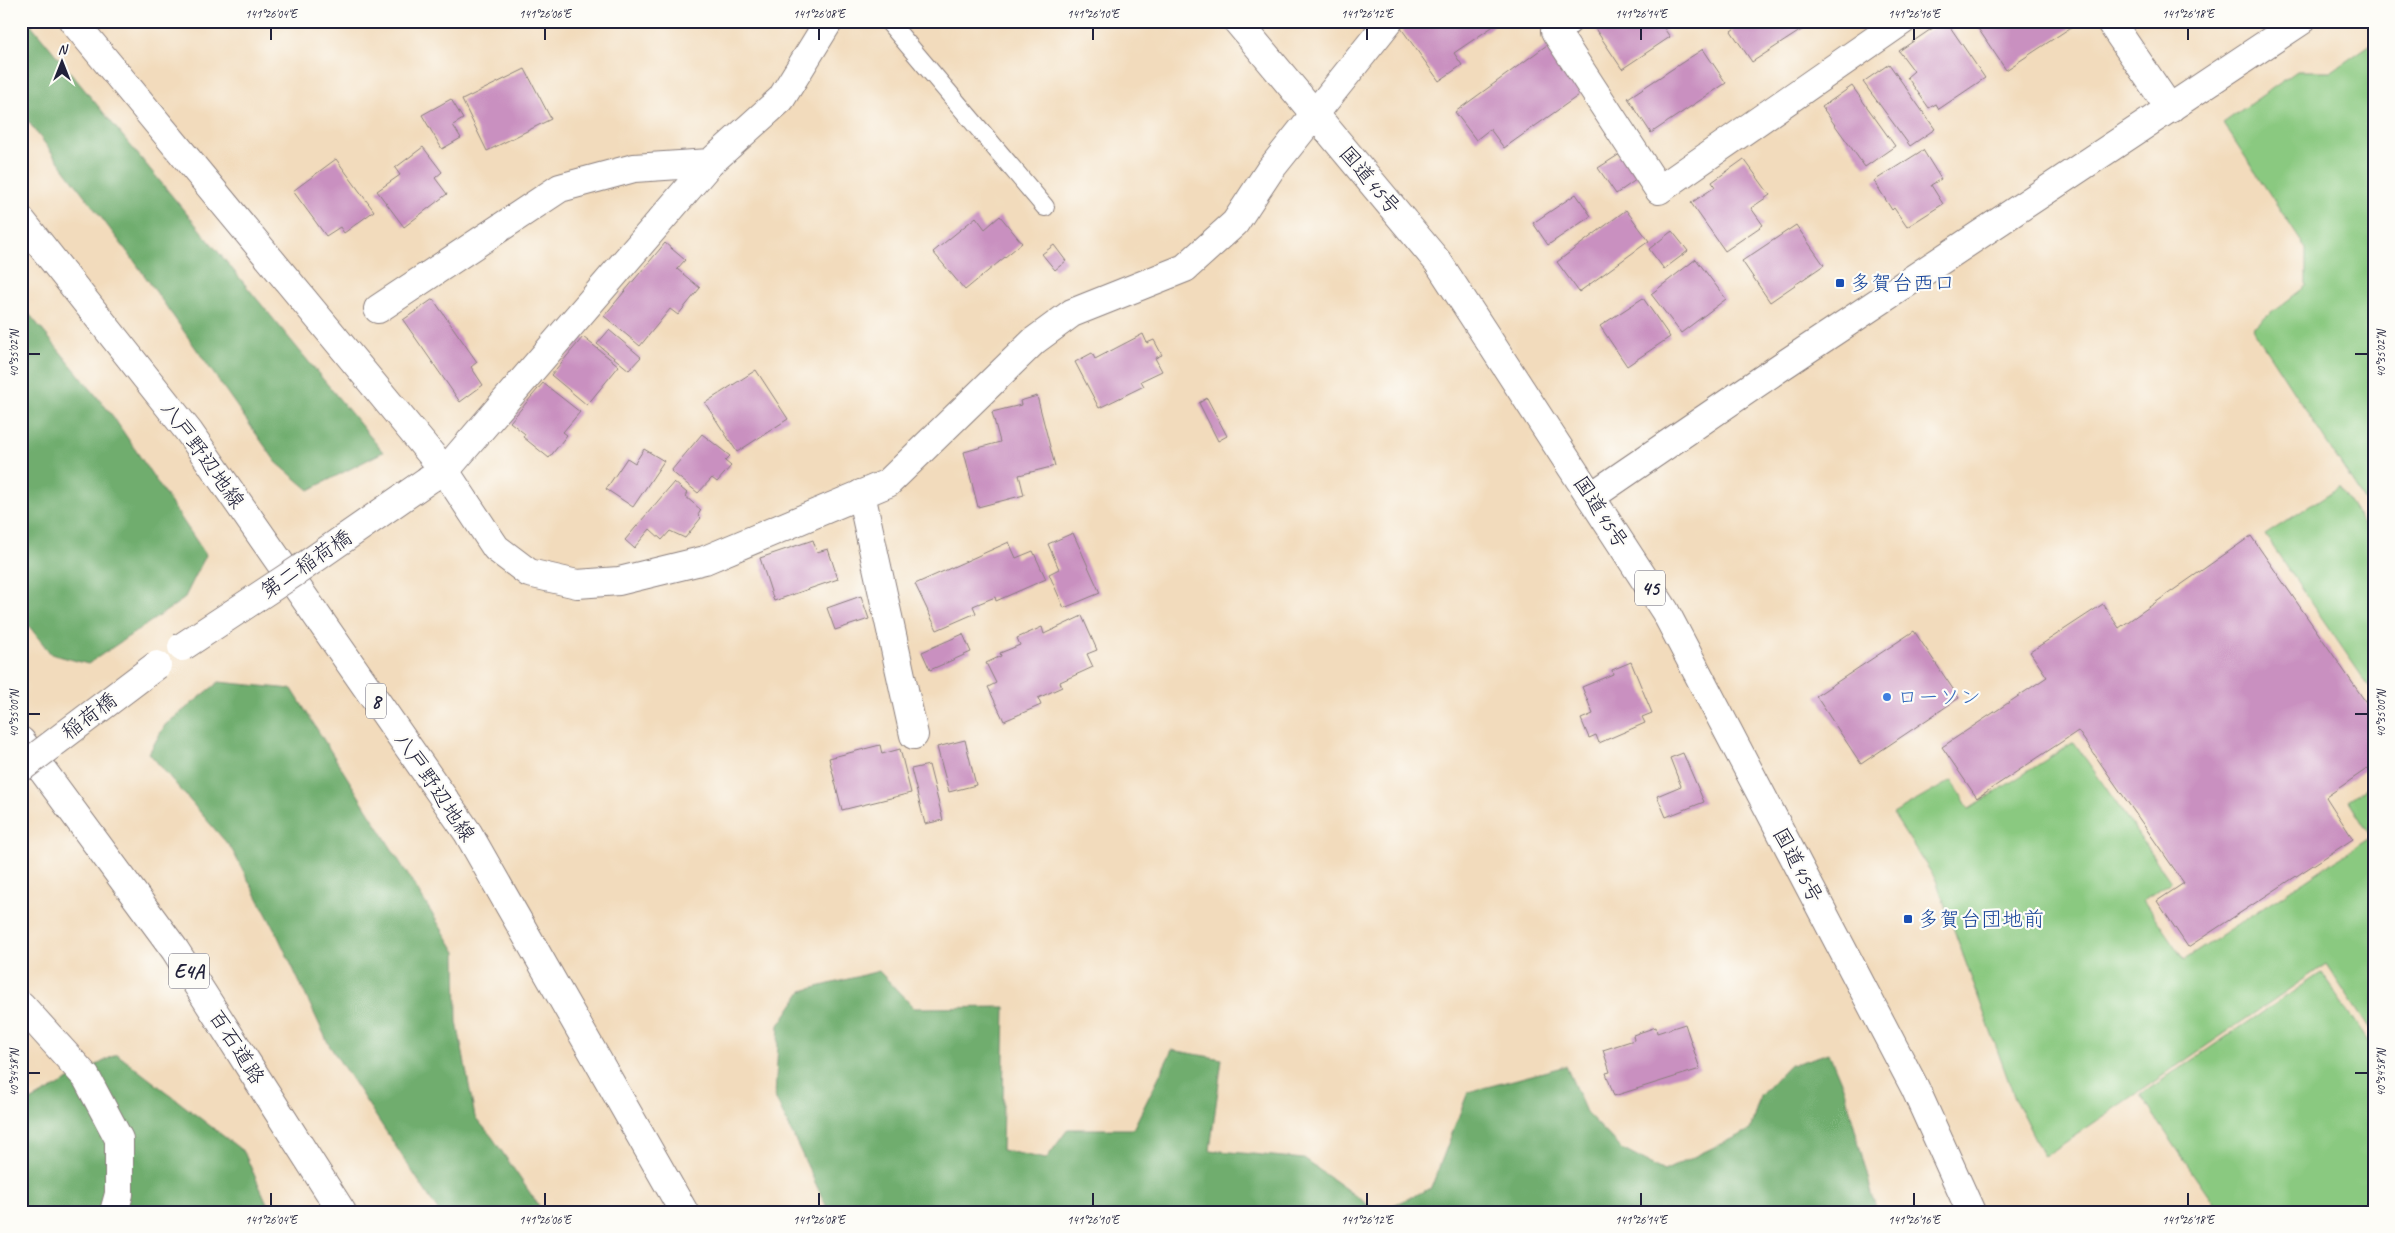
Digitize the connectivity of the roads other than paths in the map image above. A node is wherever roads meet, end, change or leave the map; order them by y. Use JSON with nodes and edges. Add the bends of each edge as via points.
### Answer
{"nodes":[{"id":1,"x":73,"y":21,"type":"edge"},
{"id":2,"x":829,"y":21,"type":"edge"},
{"id":3,"x":888,"y":21,"type":"edge"},
{"id":4,"x":1237,"y":21,"type":"edge"},
{"id":5,"x":1389,"y":21,"type":"edge"},
{"id":6,"x":1568,"y":21,"type":"edge"},
{"id":7,"x":1902,"y":21,"type":"edge"},
{"id":8,"x":2110,"y":21,"type":"edge"},
{"id":9,"x":2301,"y":21,"type":"edge"},
{"id":10,"x":2170,"y":109,"type":"junction"},
{"id":11,"x":1315,"y":115,"type":"junction"},
{"id":12,"x":710,"y":163,"type":"junction"},
{"id":13,"x":1045,"y":207,"type":"dead end"},
{"id":14,"x":21,"y":220,"type":"edge"},
{"id":15,"x":378,"y":309,"type":"dead end"},
{"id":16,"x":436,"y":475,"type":"junction"},
{"id":17,"x":861,"y":494,"type":"junction"},
{"id":18,"x":1592,"y":496,"type":"junction"},
{"id":19,"x":156,"y":665,"type":"joint"},
{"id":20,"x":914,"y":735,"type":"dead end"},
{"id":21,"x":21,"y":741,"type":"edge"},
{"id":22,"x":21,"y":768,"type":"edge"},
{"id":23,"x":21,"y":1005,"type":"edge"},
{"id":24,"x":114,"y":1212,"type":"edge"},
{"id":25,"x":342,"y":1212,"type":"edge"},
{"id":26,"x":684,"y":1212,"type":"edge"},
{"id":27,"x":1971,"y":1212,"type":"edge"}],
"edges":[{"from":1,"to":16,"type":"main road"},
{"from":2,"to":12,"type":"main road","name":"第二稲荷橋","via":[[781,99]]},
{"from":3,"to":13,"type":"lane"},
{"from":4,"to":11,"type":"main road","name":"国道45号","number":"45"},
{"from":5,"to":11,"type":"main road"},
{"from":6,"to":7,"type":"main road","via":[[1555,31],[1659,190]]},
{"from":8,"to":10,"type":"main road"},
{"from":9,"to":10,"type":"main road"},
{"from":10,"to":18,"type":"main road"},
{"from":11,"to":17,"type":"main road","via":[[1270,170],[1235,223],[1185,268],[1072,313],[1034,341],[888,483]]},
{"from":11,"to":18,"type":"main road","name":"国道45号","number":"45","via":[[1438,262]]},
{"from":12,"to":15,"type":"main road","via":[[634,168],[560,188]]},
{"from":12,"to":16,"type":"main road","name":"第二稲荷橋"},
{"from":14,"to":26,"type":"main road","name":"八戸野辺地線","number":"8","via":[[189,432],[468,833]]},
{"from":16,"to":17,"type":"main road","via":[[496,548],[529,573],[577,584],[619,581],[705,560]]},
{"from":16,"to":19,"type":"main road","name":"第二稲荷橋","bridge":true},
{"from":17,"to":20,"type":"main road"},
{"from":18,"to":27,"type":"main road","name":"国道45号","number":"45","via":[[1665,611],[1915,1088]]},
{"from":19,"to":22,"type":"main road","name":"稲荷橋","bridge":true},
{"from":21,"to":25,"type":"main road","name":"百石道路","number":"E4A","via":[[175,950]]},
{"from":23,"to":24,"type":"main road","via":[[86,1077],[119,1139],[119,1194]]}]}
